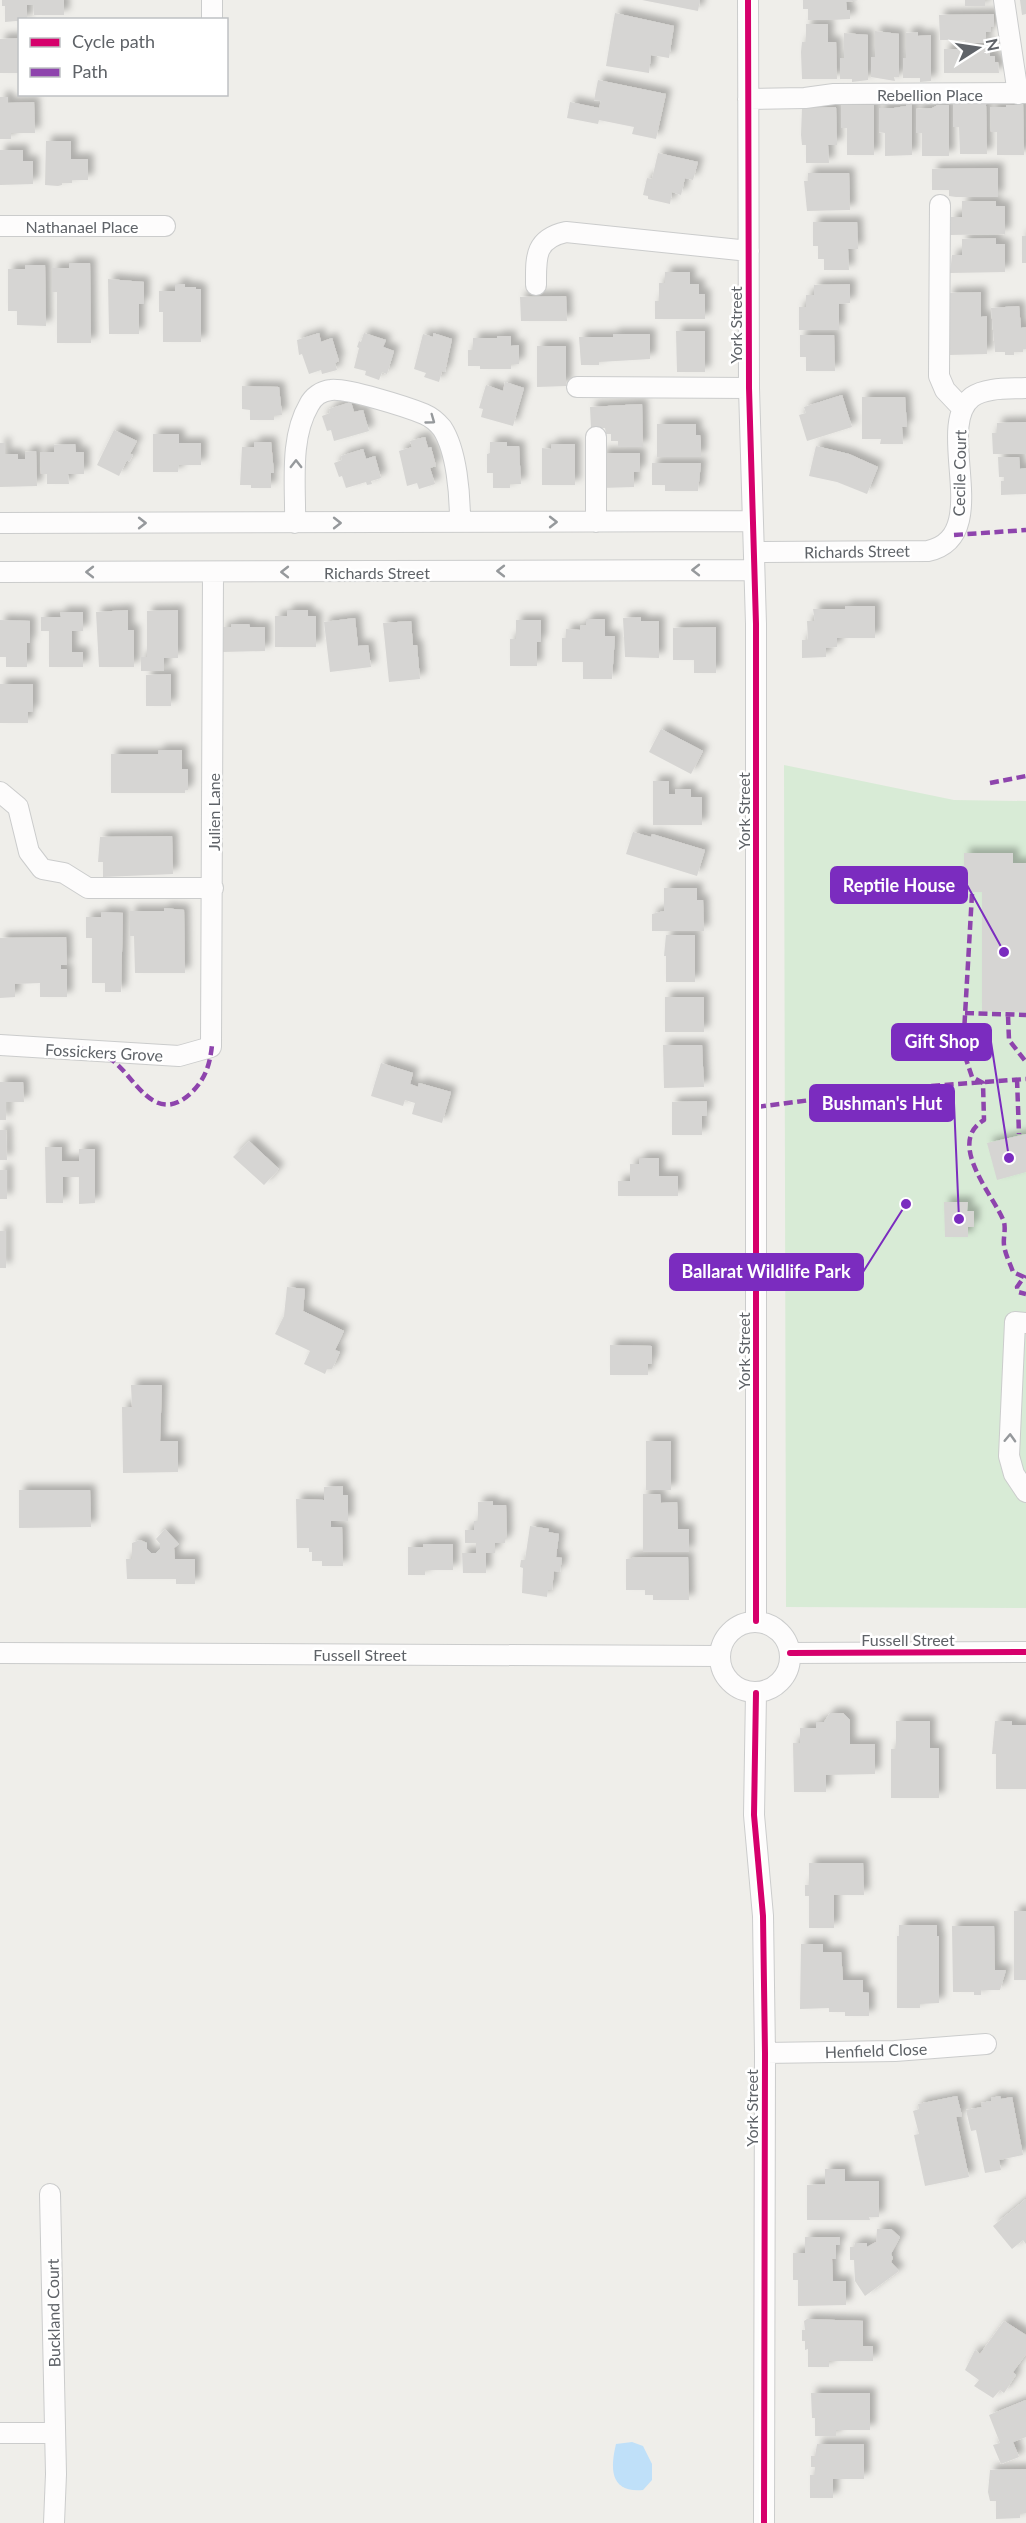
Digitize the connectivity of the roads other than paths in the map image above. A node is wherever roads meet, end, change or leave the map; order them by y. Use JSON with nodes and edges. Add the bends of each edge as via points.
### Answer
{"nodes":[{"id":1,"x":212,"y":0,"type":"edge"},
{"id":2,"x":748,"y":0,"type":"edge"},
{"id":3,"x":1004,"y":0,"type":"edge"},
{"id":4,"x":212,"y":18,"type":"edge"},
{"id":5,"x":1022,"y":93,"type":"edge"},
{"id":6,"x":748,"y":94,"type":"junction"},
{"id":7,"x":940,"y":205,"type":"dead end"},
{"id":8,"x":0,"y":226,"type":"edge"},
{"id":9,"x":165,"y":226,"type":"dead end"},
{"id":10,"x":748,"y":251,"type":"junction"},
{"id":11,"x":536,"y":285,"type":"dead end"},
{"id":12,"x":577,"y":387,"type":"dead end"},
{"id":13,"x":749,"y":388,"type":"junction"},
{"id":14,"x":1026,"y":388,"type":"edge"},
{"id":15,"x":963,"y":409,"type":"junction"},
{"id":16,"x":596,"y":437,"type":"dead end"},
{"id":17,"x":460,"y":522,"type":"junction"},
{"id":18,"x":596,"y":522,"type":"junction"},
{"id":19,"x":751,"y":522,"type":"junction"},
{"id":20,"x":0,"y":523,"type":"edge"},
{"id":21,"x":295,"y":523,"type":"junction"},
{"id":22,"x":954,"y":535,"type":"joint"},
{"id":23,"x":754,"y":561,"type":"junction"},
{"id":24,"x":0,"y":572,"type":"edge"},
{"id":25,"x":213,"y":572,"type":"junction"},
{"id":26,"x":0,"y":792,"type":"edge"},
{"id":27,"x":213,"y":888,"type":"junction"},
{"id":28,"x":0,"y":1045,"type":"edge"},
{"id":29,"x":207,"y":1049,"type":"joint"},
{"id":30,"x":1026,"y":1323,"type":"edge"},
{"id":31,"x":1026,"y":1492,"type":"edge"},
{"id":32,"x":756,"y":1621,"type":"junction"},
{"id":33,"x":1026,"y":1652,"type":"edge"},
{"id":34,"x":0,"y":1653,"type":"edge"},
{"id":35,"x":790,"y":1653,"type":"junction"},
{"id":36,"x":719,"y":1656,"type":"junction"},
{"id":37,"x":756,"y":1693,"type":"junction"},
{"id":38,"x":986,"y":2044,"type":"dead end"},
{"id":39,"x":765,"y":2053,"type":"junction"},
{"id":40,"x":50,"y":2194,"type":"dead end"},
{"id":41,"x":0,"y":2433,"type":"edge"},
{"id":42,"x":55,"y":2433,"type":"junction"},
{"id":43,"x":54,"y":2523,"type":"edge"},
{"id":44,"x":764,"y":2523,"type":"edge"}],
"edges":[{"from":1,"to":4,"type":"street"},
{"from":2,"to":6,"type":"street","name":"York Street"},
{"from":3,"to":5,"type":"street"},
{"from":5,"to":6,"type":"street","name":"Rebellion Place","via":[[834,94],[811,89]]},
{"from":6,"to":10,"type":"street","name":"York Street"},
{"from":7,"to":15,"type":"street","via":[[939,376],[945,390]]},
{"from":8,"to":9,"type":"street","name":"Nathanael Place"},
{"from":10,"to":11,"type":"street","via":[[566,232],[541,246]]},
{"from":10,"to":13,"type":"street","name":"York Street"},
{"from":12,"to":13,"type":"street"},
{"from":13,"to":19,"type":"street","name":"York Street"},
{"from":14,"to":15,"type":"street","name":"Cecile Court","via":[[982,392]]},
{"from":15,"to":22,"type":"street","name":"Cecile Court","via":[[960,509]]},
{"from":16,"to":18,"type":"street"},
{"from":17,"to":18,"type":"street","one_way":true},
{"from":21,"to":17,"type":"street","one_way":true},
{"from":21,"to":17,"type":"street","one_way":true,"via":[[298,434],[314,398],[336,390],[422,414],[436,422],[446,438],[458,479]]},
{"from":18,"to":19,"type":"street"},
{"from":19,"to":23,"type":"street","name":"York Street"},
{"from":20,"to":21,"type":"street","one_way":true},
{"from":22,"to":23,"type":"street","name":"Richards Street","via":[[941,547],[928,551]]},
{"from":23,"to":25,"type":"street","name":"Richards Street","one_way":true},
{"from":23,"to":32,"type":"street","name":"York Street"},
{"from":25,"to":24,"type":"street","name":"Richards Street","one_way":true},
{"from":25,"to":27,"type":"street","name":"Julien Lane"},
{"from":26,"to":27,"type":"street","via":[[18,807],[28,852],[42,869],[64,873],[88,888]]},
{"from":27,"to":29,"type":"street","name":"Julien Lane","via":[[212,1043]]},
{"from":28,"to":29,"type":"street","name":"Fossickers Grove","via":[[170,1056]]},
{"from":31,"to":30,"type":"street","one_way":true,"via":[[1014,1474],[1010,1456],[1015,1322]]},
{"from":32,"to":35,"type":"street","via":[[775,1628],[788,1643]]},
{"from":32,"to":36,"type":"street","via":[[726,1635]]},
{"from":33,"to":35,"type":"street","name":"Fussell Street"},
{"from":34,"to":36,"type":"street","name":"Fussell Street"},
{"from":35,"to":37,"type":"street","via":[[782,1680],[775,1687]]},
{"from":36,"to":37,"type":"street","via":[[730,1682]]},
{"from":37,"to":39,"type":"street","name":"York Street","via":[[754,1815],[763,1916]]},
{"from":38,"to":39,"type":"street","name":"Henfield Close","via":[[895,2051]]},
{"from":39,"to":44,"type":"street","name":"York Street"},
{"from":40,"to":42,"type":"street","name":"Buckland Court"},
{"from":41,"to":42,"type":"street"},
{"from":42,"to":43,"type":"street","name":"Buckland Court"}]}
